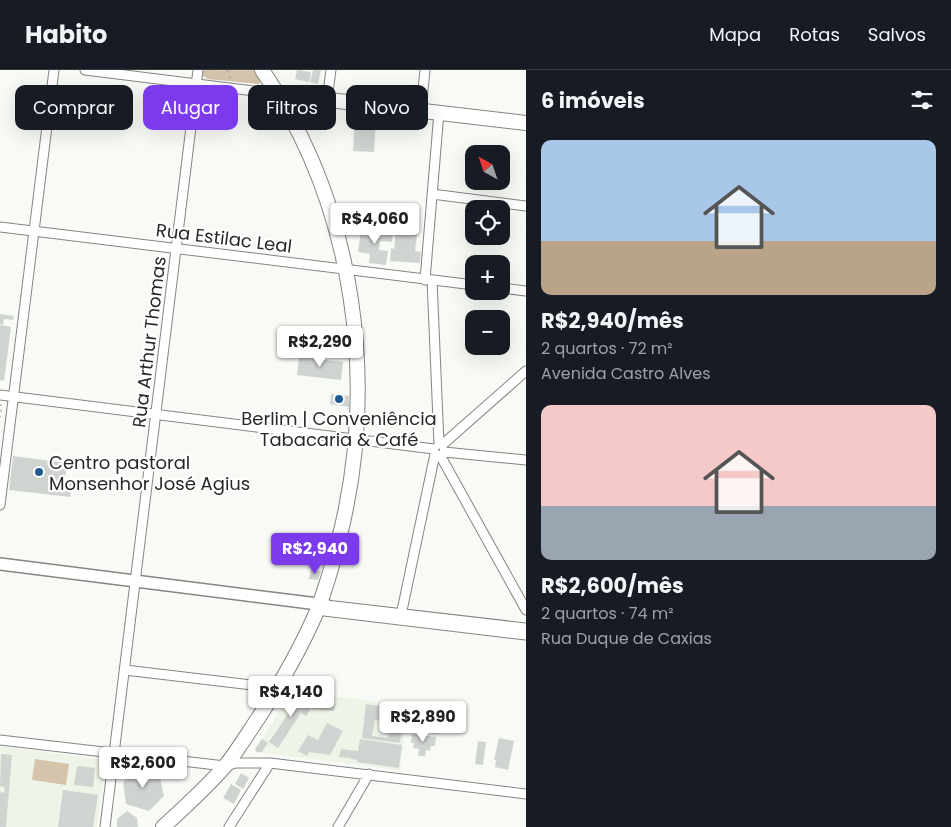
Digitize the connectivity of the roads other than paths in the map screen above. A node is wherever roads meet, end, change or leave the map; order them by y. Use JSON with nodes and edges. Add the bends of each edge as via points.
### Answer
{"nodes":[{"id":1,"x":54,"y":70,"type":"edge"},
{"id":2,"x":85,"y":70,"type":"edge"},
{"id":3,"x":198,"y":70,"type":"edge"},
{"id":4,"x":262,"y":70,"type":"edge"},
{"id":5,"x":270,"y":70,"type":"edge"},
{"id":6,"x":331,"y":70,"type":"edge"},
{"id":7,"x":425,"y":70,"type":"edge"},
{"id":8,"x":196,"y":83,"type":"junction"},
{"id":9,"x":274,"y":85,"type":"edge"},
{"id":10,"x":278,"y":85,"type":"edge"},
{"id":11,"x":329,"y":85,"type":"edge"},
{"id":12,"x":424,"y":85,"type":"edge"},
{"id":13,"x":248,"y":90,"type":"edge"},
{"id":14,"x":428,"y":111,"type":"edge"},
{"id":15,"x":439,"y":112,"type":"junction"},
{"id":16,"x":526,"y":123,"type":"edge"},
{"id":17,"x":298,"y":130,"type":"edge"},
{"id":18,"x":432,"y":194,"type":"junction"},
{"id":19,"x":526,"y":206,"type":"edge"},
{"id":20,"x":0,"y":227,"type":"edge"},
{"id":21,"x":35,"y":231,"type":"junction"},
{"id":22,"x":176,"y":249,"type":"junction"},
{"id":23,"x":349,"y":270,"type":"junction"},
{"id":24,"x":428,"y":280,"type":"junction"},
{"id":25,"x":465,"y":284,"type":"edge"},
{"id":26,"x":510,"y":289,"type":"edge"},
{"id":27,"x":526,"y":291,"type":"edge"},
{"id":28,"x":526,"y":371,"type":"edge"},
{"id":29,"x":0,"y":395,"type":"edge"},
{"id":30,"x":14,"y":396,"type":"junction"},
{"id":31,"x":156,"y":415,"type":"junction"},
{"id":32,"x":360,"y":440,"type":"junction"},
{"id":33,"x":439,"y":450,"type":"junction"},
{"id":34,"x":526,"y":460,"type":"edge"},
{"id":35,"x":0,"y":505,"type":"edge"},
{"id":36,"x":0,"y":564,"type":"edge"},
{"id":37,"x":0,"y":571,"type":"edge"},
{"id":38,"x":64,"y":575,"type":"junction"},
{"id":39,"x":135,"y":584,"type":"junction"},
{"id":40,"x":322,"y":607,"type":"junction"},
{"id":41,"x":526,"y":610,"type":"edge"},
{"id":42,"x":401,"y":618,"type":"junction"},
{"id":43,"x":526,"y":628,"type":"edge"},
{"id":44,"x":526,"y":634,"type":"edge"},
{"id":45,"x":125,"y":670,"type":"junction"},
{"id":46,"x":281,"y":689,"type":"junction"},
{"id":47,"x":0,"y":740,"type":"edge"},
{"id":48,"x":115,"y":754,"type":"junction"},
{"id":49,"x":270,"y":763,"type":"junction"},
{"id":50,"x":230,"y":764,"type":"junction"},
{"id":51,"x":369,"y":774,"type":"junction"},
{"id":52,"x":526,"y":794,"type":"edge"},
{"id":53,"x":183,"y":813,"type":"junction"},
{"id":54,"x":105,"y":827,"type":"edge"},
{"id":55,"x":163,"y":827,"type":"edge"},
{"id":56,"x":173,"y":827,"type":"edge"},
{"id":57,"x":229,"y":827,"type":"edge"},
{"id":58,"x":338,"y":827,"type":"edge"}],
"edges":[{"from":1,"to":21,"type":"street"},
{"from":2,"to":8,"type":"street"},
{"from":3,"to":8,"type":"street","name":"Rua Arthur Thomas"},
{"from":4,"to":9,"type":"main road"},
{"from":5,"to":10,"type":"main road"},
{"from":6,"to":11,"type":"street"},
{"from":7,"to":12,"type":"street"},
{"from":8,"to":13,"type":"street"},
{"from":8,"to":22,"type":"street","name":"Rua Arthur Thomas"},
{"from":14,"to":15,"type":"main road"},
{"from":15,"to":16,"type":"main road"},
{"from":15,"to":18,"type":"street"},
{"from":17,"to":23,"type":"main road","via":[[333,210]]},
{"from":18,"to":19,"type":"street"},
{"from":18,"to":24,"type":"street"},
{"from":20,"to":21,"type":"street","name":"Rua Estilac Leal"},
{"from":21,"to":22,"type":"street","name":"Rua Estilac Leal"},
{"from":21,"to":30,"type":"street"},
{"from":22,"to":23,"type":"street","name":"Rua Estilac Leal"},
{"from":22,"to":31,"type":"street","name":"Rua Arthur Thomas"},
{"from":23,"to":24,"type":"street","name":"Rua Estilac Leal"},
{"from":23,"to":32,"type":"main road","via":[[361,377]]},
{"from":24,"to":25,"type":"street","name":"Rua Estilac Leal"},
{"from":24,"to":33,"type":"street"},
{"from":26,"to":27,"type":"street"},
{"from":28,"to":33,"type":"street"},
{"from":29,"to":30,"type":"street"},
{"from":30,"to":31,"type":"street"},
{"from":30,"to":35,"type":"street"},
{"from":31,"to":32,"type":"street"},
{"from":31,"to":39,"type":"street","name":"Rua Arthur Thomas"},
{"from":32,"to":33,"type":"street"},
{"from":32,"to":40,"type":"main road","via":[[351,508]]},
{"from":33,"to":34,"type":"street"},
{"from":33,"to":41,"type":"street"},
{"from":33,"to":42,"type":"street"},
{"from":36,"to":38,"type":"street"},
{"from":37,"to":38,"type":"street"},
{"from":38,"to":39,"type":"street"},
{"from":39,"to":40,"type":"street"},
{"from":39,"to":45,"type":"street","name":"Rua Arthur Thomas"},
{"from":40,"to":42,"type":"street"},
{"from":40,"to":46,"type":"main road"},
{"from":42,"to":43,"type":"street"},
{"from":42,"to":44,"type":"street"},
{"from":45,"to":46,"type":"street"},
{"from":45,"to":48,"type":"street","name":"Rua Arthur Thomas"},
{"from":46,"to":50,"type":"main road"},
{"from":47,"to":48,"type":"street"},
{"from":48,"to":50,"type":"street"},
{"from":48,"to":54,"type":"street","name":"Rua Arthur Thomas"},
{"from":49,"to":50,"type":"street"},
{"from":49,"to":51,"type":"street"},
{"from":49,"to":57,"type":"street"},
{"from":50,"to":53,"type":"main road"},
{"from":51,"to":52,"type":"street"},
{"from":51,"to":58,"type":"street"},
{"from":53,"to":55,"type":"main road"},
{"from":53,"to":56,"type":"main road"}]}
